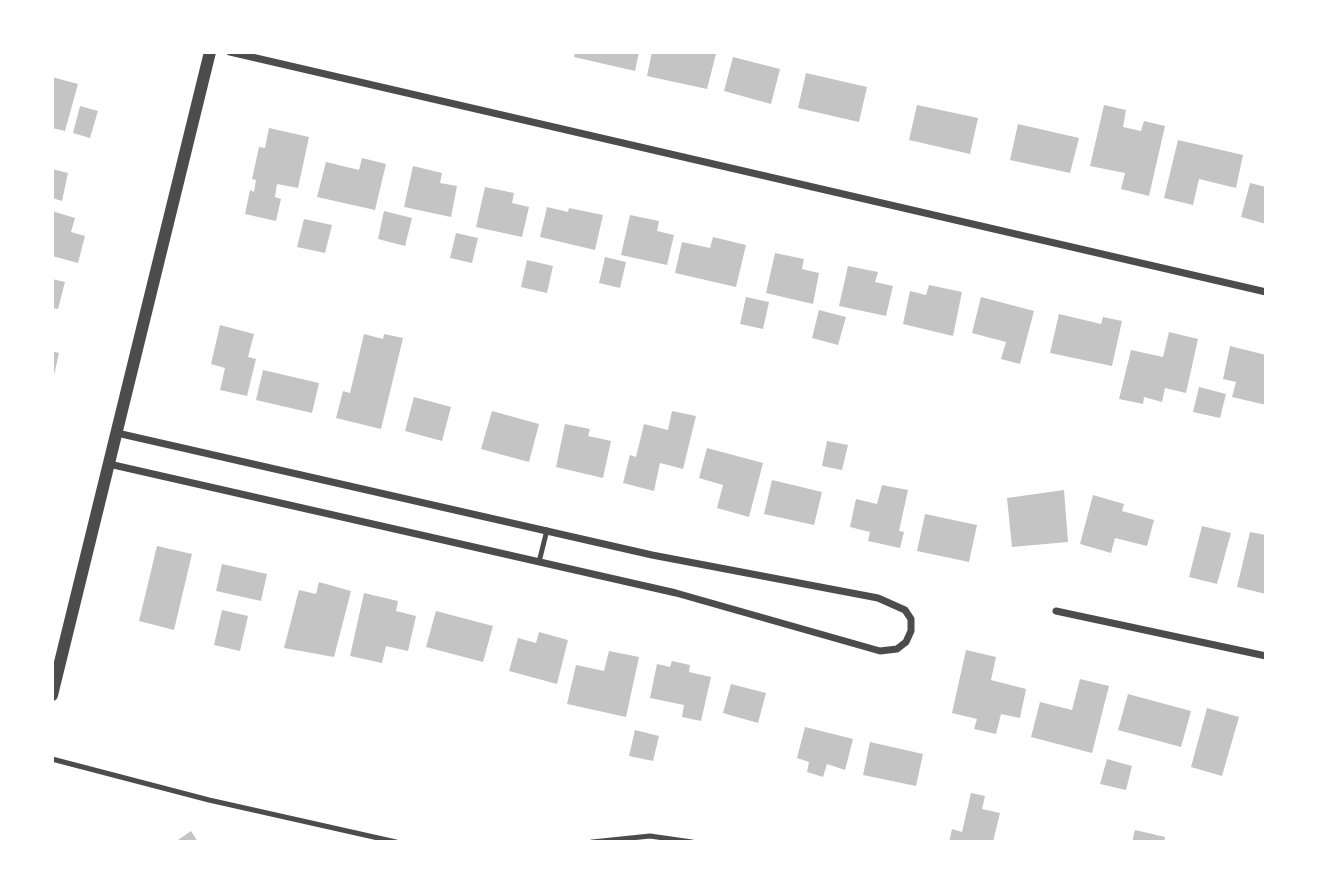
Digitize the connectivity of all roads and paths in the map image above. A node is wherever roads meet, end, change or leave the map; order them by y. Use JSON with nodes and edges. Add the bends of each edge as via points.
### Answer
{"nodes":[{"id":1,"x":210,"y":52,"type":"edge"},
{"id":2,"x":230,"y":52,"type":"edge"},
{"id":3,"x":1265,"y":292,"type":"edge"},
{"id":4,"x":117,"y":433,"type":"junction"},
{"id":5,"x":109,"y":464,"type":"junction"},
{"id":6,"x":547,"y":530,"type":"junction"},
{"id":7,"x":539,"y":562,"type":"junction"},
{"id":8,"x":1056,"y":611,"type":"dead end"},
{"id":9,"x":1265,"y":656,"type":"edge"},
{"id":10,"x":52,"y":695,"type":"edge"},
{"id":11,"x":52,"y":759,"type":"edge"},
{"id":12,"x":396,"y":842,"type":"edge"},
{"id":13,"x":592,"y":842,"type":"edge"},
{"id":14,"x":692,"y":842,"type":"edge"}],
"edges":[{"from":1,"to":4,"type":"street"},
{"from":2,"to":3,"type":"street"},
{"from":4,"to":5,"type":"street"},
{"from":4,"to":6,"type":"street"},
{"from":5,"to":7,"type":"street"},
{"from":5,"to":10,"type":"street"},
{"from":6,"to":7,"type":"lane"},
{"from":6,"to":7,"type":"street","via":[[878,598],[905,610],[911,631],[897,649],[880,651],[676,593]]},
{"from":8,"to":9,"type":"street"},
{"from":11,"to":12,"type":"lane"},
{"from":13,"to":14,"type":"lane","via":[[650,836]]}]}
